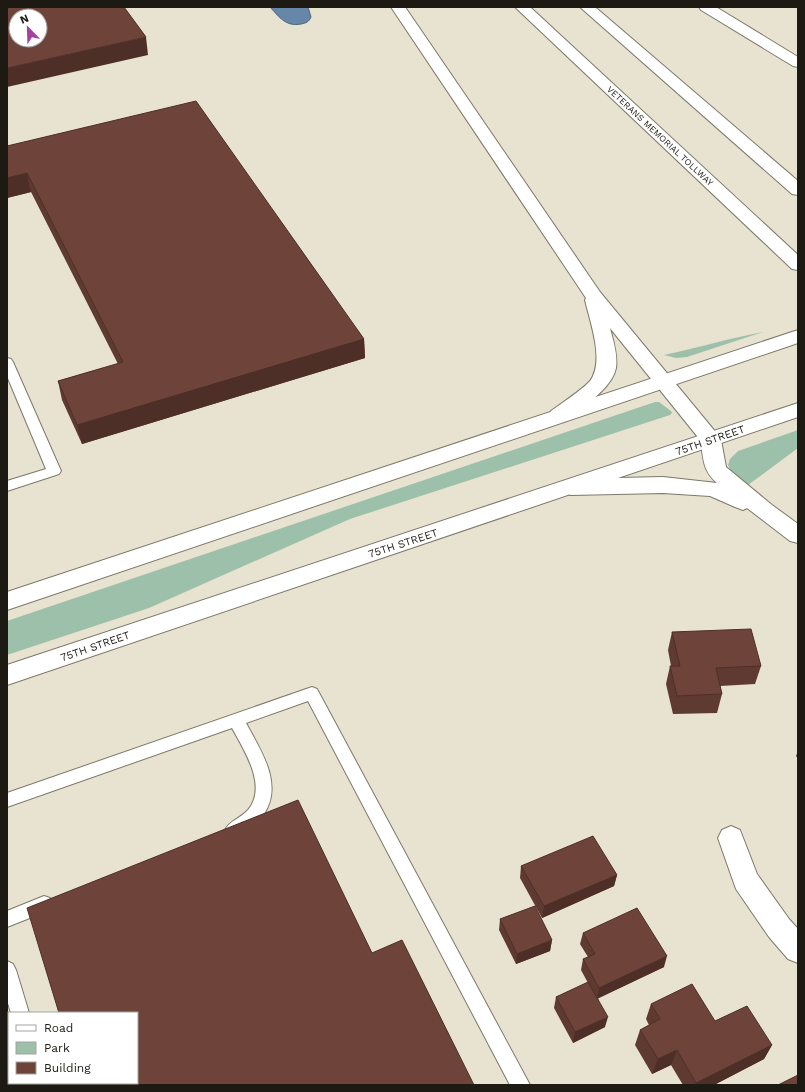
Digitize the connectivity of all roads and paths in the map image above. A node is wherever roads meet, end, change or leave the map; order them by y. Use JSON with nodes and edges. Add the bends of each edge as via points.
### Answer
{"nodes":[{"id":1,"x":398,"y":7,"type":"edge"},
{"id":2,"x":522,"y":7,"type":"edge"},
{"id":3,"x":587,"y":7,"type":"edge"},
{"id":4,"x":706,"y":7,"type":"edge"},
{"id":5,"x":798,"y":63,"type":"edge"},
{"id":6,"x":798,"y":190,"type":"edge"},
{"id":7,"x":798,"y":264,"type":"edge"},
{"id":8,"x":594,"y":296,"type":"junction"},
{"id":9,"x":798,"y":336,"type":"edge"},
{"id":10,"x":7,"y":362,"type":"edge"},
{"id":11,"x":664,"y":381,"type":"junction"},
{"id":12,"x":798,"y":410,"type":"edge"},
{"id":13,"x":558,"y":416,"type":"junction"},
{"id":14,"x":711,"y":440,"type":"junction"},
{"id":15,"x":7,"y":486,"type":"edge"},
{"id":16,"x":571,"y":487,"type":"junction"},
{"id":17,"x":764,"y":511,"type":"junction"},
{"id":18,"x":798,"y":535,"type":"edge"},
{"id":19,"x":7,"y":601,"type":"edge"},
{"id":20,"x":7,"y":675,"type":"edge"},
{"id":21,"x":236,"y":720,"type":"junction"},
{"id":22,"x":7,"y":800,"type":"edge"},
{"id":23,"x":220,"y":835,"type":"edge"},
{"id":24,"x":731,"y":838,"type":"dead end"},
{"id":25,"x":58,"y":899,"type":"edge"},
{"id":26,"x":7,"y":919,"type":"edge"},
{"id":27,"x":798,"y":950,"type":"edge"},
{"id":28,"x":7,"y":970,"type":"edge"},
{"id":29,"x":20,"y":1012,"type":"edge"},
{"id":30,"x":520,"y":1085,"type":"edge"}],
"edges":[{"from":1,"to":8,"type":"main road"},
{"from":2,"to":7,"type":"main road","name":"VETERANS MEMORIAL TOLLWAY"},
{"from":3,"to":6,"type":"main road"},
{"from":4,"to":5,"type":"main road"},
{"from":8,"to":11,"type":"main road"},
{"from":8,"to":13,"type":"main road","via":[[605,348],[606,368],[598,385]]},
{"from":9,"to":11,"type":"main road"},
{"from":10,"to":15,"type":"lane","via":[[54,472]]},
{"from":11,"to":13,"type":"main road"},
{"from":11,"to":14,"type":"main road"},
{"from":12,"to":14,"type":"main road","name":"75TH STREET"},
{"from":13,"to":19,"type":"main road"},
{"from":14,"to":16,"type":"main road","name":"75TH STREET"},
{"from":14,"to":17,"type":"main road","via":[[717,471]]},
{"from":16,"to":17,"type":"main road","via":[[663,485],[713,489]]},
{"from":16,"to":20,"type":"main road","name":"75TH STREET"},
{"from":17,"to":18,"type":"main road"},
{"from":21,"to":22,"type":"lane"},
{"from":21,"to":23,"type":"lane","via":[[259,763],[263,795],[259,810],[242,826]]},
{"from":21,"to":30,"type":"lane","via":[[312,693]]},
{"from":24,"to":27,"type":"main road","via":[[746,880]]},
{"from":25,"to":26,"type":"lane"},
{"from":28,"to":29,"type":"lane"}]}
